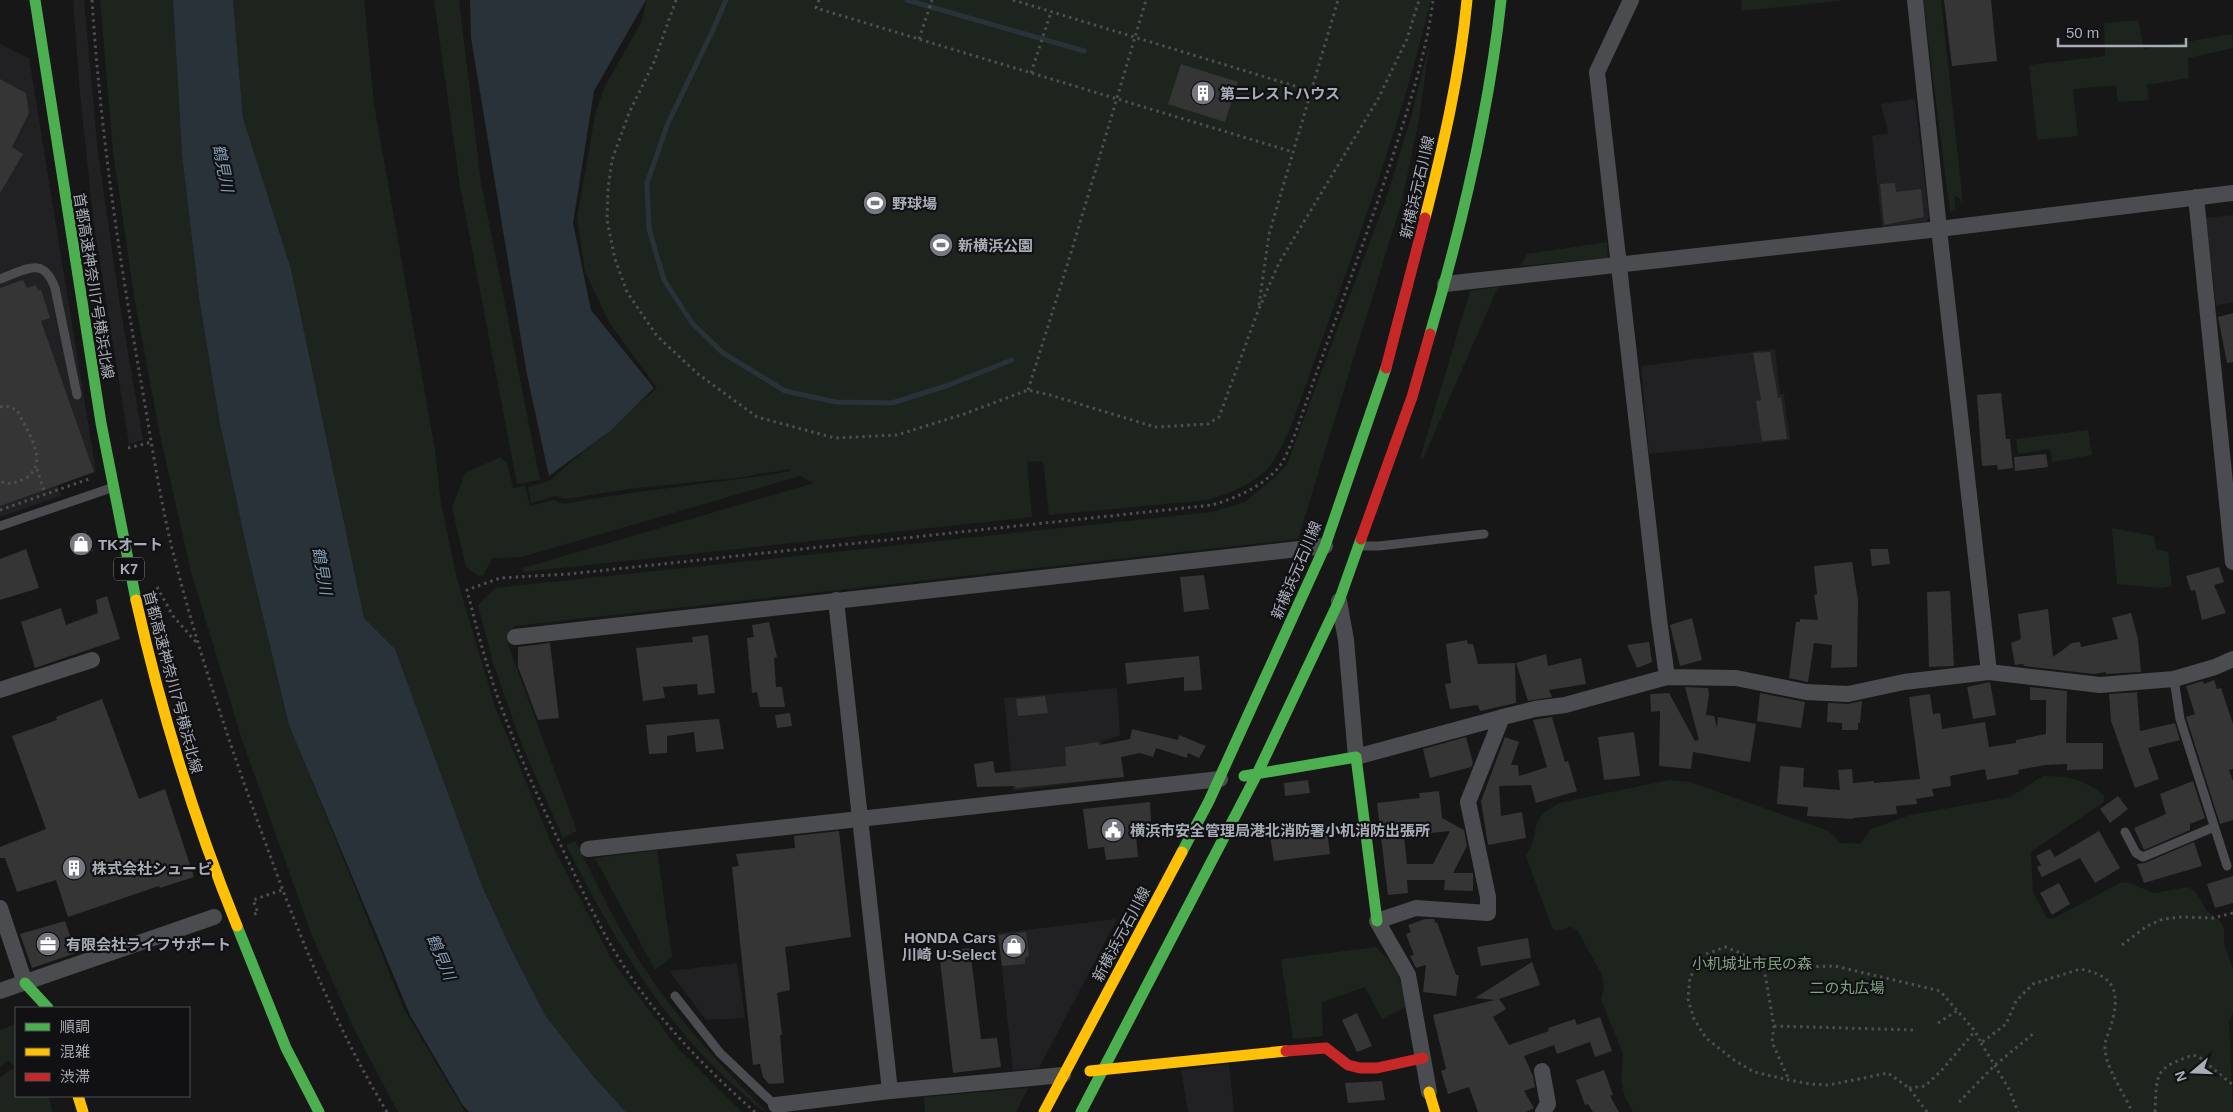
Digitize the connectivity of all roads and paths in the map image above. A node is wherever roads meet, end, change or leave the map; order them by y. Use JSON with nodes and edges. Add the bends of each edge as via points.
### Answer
{"nodes":[{"id":1,"x":28,"y":0,"type":"edge"},
{"id":2,"x":35,"y":0,"type":"edge"},
{"id":3,"x":92,"y":0,"type":"edge"},
{"id":4,"x":676,"y":0,"type":"edge"},
{"id":5,"x":819,"y":0,"type":"edge"},
{"id":6,"x":932,"y":0,"type":"edge"},
{"id":7,"x":1013,"y":0,"type":"edge"},
{"id":8,"x":1146,"y":0,"type":"edge"},
{"id":9,"x":1338,"y":0,"type":"edge"},
{"id":10,"x":1419,"y":0,"type":"edge"},
{"id":11,"x":1432,"y":0,"type":"edge"},
{"id":12,"x":1467,"y":0,"type":"edge"},
{"id":13,"x":1501,"y":0,"type":"edge"},
{"id":14,"x":1631,"y":0,"type":"edge"},
{"id":15,"x":1915,"y":0,"type":"edge"},
{"id":16,"x":1051,"y":12,"type":"junction"},
{"id":17,"x":1135,"y":37,"type":"junction"},
{"id":18,"x":919,"y":39,"type":"junction"},
{"id":19,"x":1031,"y":74,"type":"junction"},
{"id":20,"x":1311,"y":91,"type":"junction"},
{"id":21,"x":1117,"y":100,"type":"junction"},
{"id":22,"x":1293,"y":152,"type":"junction"},
{"id":23,"x":2233,"y":193,"type":"edge"},
{"id":24,"x":2196,"y":198,"type":"junction"},
{"id":25,"x":1939,"y":229,"type":"junction"},
{"id":26,"x":1619,"y":265,"type":"junction"},
{"id":27,"x":0,"y":280,"type":"edge"},
{"id":28,"x":1444,"y":284,"type":"junction"},
{"id":29,"x":1258,"y":311,"type":"junction"},
{"id":30,"x":1028,"y":390,"type":"junction"},
{"id":31,"x":77,"y":395,"type":"dead end"},
{"id":32,"x":0,"y":407,"type":"edge"},
{"id":33,"x":152,"y":442,"type":"junction"},
{"id":34,"x":134,"y":446,"type":"dead end"},
{"id":35,"x":2228,"y":464,"type":"edge"},
{"id":36,"x":37,"y":468,"type":"junction"},
{"id":37,"x":93,"y":478,"type":"dead end"},
{"id":38,"x":0,"y":482,"type":"edge"},
{"id":39,"x":125,"y":484,"type":"dead end"},
{"id":40,"x":45,"y":494,"type":"junction"},
{"id":41,"x":0,"y":510,"type":"edge"},
{"id":42,"x":0,"y":526,"type":"edge"},
{"id":43,"x":1484,"y":534,"type":"dead end"},
{"id":44,"x":1325,"y":546,"type":"junction"},
{"id":45,"x":1358,"y":546,"type":"junction"},
{"id":46,"x":2233,"y":562,"type":"edge"},
{"id":47,"x":155,"y":580,"type":"dead end"},
{"id":48,"x":836,"y":600,"type":"junction"},
{"id":49,"x":1339,"y":602,"type":"junction"},
{"id":50,"x":515,"y":637,"type":"dead end"},
{"id":51,"x":198,"y":644,"type":"junction"},
{"id":52,"x":2233,"y":659,"type":"edge"},
{"id":53,"x":92,"y":660,"type":"dead end"},
{"id":54,"x":1989,"y":672,"type":"junction"},
{"id":55,"x":1667,"y":677,"type":"junction"},
{"id":56,"x":2174,"y":679,"type":"junction"},
{"id":57,"x":0,"y":690,"type":"edge"},
{"id":58,"x":1502,"y":717,"type":"junction"},
{"id":59,"x":1356,"y":758,"type":"junction"},
{"id":60,"x":1257,"y":774,"type":"junction"},
{"id":61,"x":1220,"y":779,"type":"junction"},
{"id":62,"x":861,"y":818,"type":"junction"},
{"id":63,"x":2214,"y":828,"type":"junction"},
{"id":64,"x":2125,"y":832,"type":"dead end"},
{"id":65,"x":588,"y":849,"type":"dead end"},
{"id":66,"x":2227,"y":866,"type":"dead end"},
{"id":67,"x":282,"y":890,"type":"junction"},
{"id":68,"x":257,"y":899,"type":"dead end"},
{"id":69,"x":0,"y":908,"type":"edge"},
{"id":70,"x":2233,"y":913,"type":"edge"},
{"id":71,"x":214,"y":917,"type":"dead end"},
{"id":72,"x":1377,"y":921,"type":"junction"},
{"id":73,"x":2122,"y":945,"type":"dead end"},
{"id":74,"x":1764,"y":968,"type":"junction"},
{"id":75,"x":26,"y":982,"type":"junction"},
{"id":76,"x":0,"y":991,"type":"edge"},
{"id":77,"x":675,"y":996,"type":"dead end"},
{"id":78,"x":47,"y":1007,"type":"edge"},
{"id":79,"x":1958,"y":1010,"type":"junction"},
{"id":80,"x":1938,"y":1023,"type":"dead end"},
{"id":81,"x":1774,"y":1026,"type":"junction"},
{"id":82,"x":1913,"y":1030,"type":"dead end"},
{"id":83,"x":1975,"y":1031,"type":"junction"},
{"id":84,"x":2034,"y":1033,"type":"dead end"},
{"id":85,"x":1981,"y":1042,"type":"junction"},
{"id":86,"x":1423,"y":1058,"type":"junction"},
{"id":87,"x":1994,"y":1066,"type":"junction"},
{"id":88,"x":1103,"y":1070,"type":"junction"},
{"id":89,"x":1542,"y":1071,"type":"dead end"},
{"id":90,"x":1063,"y":1075,"type":"junction"},
{"id":91,"x":1789,"y":1080,"type":"junction"},
{"id":92,"x":2233,"y":1085,"type":"edge"},
{"id":93,"x":1909,"y":1088,"type":"junction"},
{"id":94,"x":890,"y":1091,"type":"junction"},
{"id":95,"x":1429,"y":1092,"type":"joint"},
{"id":96,"x":78,"y":1097,"type":"edge"},
{"id":97,"x":1959,"y":1102,"type":"dead end"},
{"id":98,"x":779,"y":1109,"type":"edge"},
{"id":99,"x":83,"y":1112,"type":"edge"},
{"id":100,"x":311,"y":1112,"type":"edge"},
{"id":101,"x":319,"y":1112,"type":"edge"},
{"id":102,"x":387,"y":1112,"type":"edge"},
{"id":103,"x":755,"y":1112,"type":"edge"},
{"id":104,"x":1044,"y":1112,"type":"edge"},
{"id":105,"x":1081,"y":1112,"type":"edge"},
{"id":106,"x":1435,"y":1112,"type":"edge"},
{"id":107,"x":1543,"y":1112,"type":"edge"},
{"id":108,"x":1926,"y":1112,"type":"edge"},
{"id":109,"x":2018,"y":1112,"type":"edge"},
{"id":110,"x":2132,"y":1112,"type":"edge"},
{"id":111,"x":2155,"y":1112,"type":"edge"}],
"edges":[{"from":1,"to":100,"type":"main road","name":"首都高速神奈川7号横浜北線","number":"K7","via":[[94,421],[121,565],[146,673],[176,782],[218,898],[265,1017]]},
{"from":2,"to":101,"type":"main road","name":"首都高速神奈川7号横浜北線","number":"K7","bridge":true,"via":[[101,423],[152,671],[183,781],[224,895],[286,1048]]},
{"from":3,"to":33,"type":"path","via":[[99,94],[115,222]]},
{"from":4,"to":30,"type":"path","via":[[654,62],[629,113],[612,160],[608,189],[607,220],[615,259],[627,292],[657,336],[698,374],[757,417],[835,438],[897,434]]},
{"from":5,"to":18,"type":"path","via":[[816,8]]},
{"from":6,"to":18,"type":"path"},
{"from":7,"to":16,"type":"path"},
{"from":8,"to":17,"type":"path"},
{"from":9,"to":20,"type":"path"},
{"from":10,"to":29,"type":"path","via":[[1407,39],[1378,99],[1279,262]]},
{"from":11,"to":103,"type":"path","via":[[1410,102],[1296,432],[1279,466],[1258,485],[1234,499],[1212,505],[569,574],[500,578],[467,590],[500,706],[526,772],[612,948],[690,1051]]},
{"from":12,"to":44,"type":"main road","name":"新横浜元石川線","via":[[1463,40],[1438,166],[1409,285],[1378,392]]},
{"from":13,"to":28,"type":"main road","via":[[1496,47],[1472,169]]},
{"from":14,"to":26,"type":"street","via":[[1597,72]]},
{"from":15,"to":25,"type":"street"},
{"from":16,"to":17,"type":"path"},
{"from":16,"to":19,"type":"path"},
{"from":17,"to":20,"type":"path"},
{"from":17,"to":21,"type":"path"},
{"from":18,"to":19,"type":"path"},
{"from":19,"to":21,"type":"path"},
{"from":20,"to":22,"type":"path"},
{"from":21,"to":22,"type":"path"},
{"from":21,"to":30,"type":"path"},
{"from":22,"to":29,"type":"path","via":[[1269,234]]},
{"from":23,"to":24,"type":"street"},
{"from":24,"to":25,"type":"street"},
{"from":24,"to":35,"type":"street"},
{"from":25,"to":26,"type":"street"},
{"from":25,"to":54,"type":"street"},
{"from":26,"to":28,"type":"street"},
{"from":26,"to":55,"type":"street"},
{"from":27,"to":31,"type":"lane","via":[[38,268],[50,275]]},
{"from":28,"to":45,"type":"main road","via":[[1412,397]]},
{"from":29,"to":30,"type":"path","via":[[1219,417],[1208,424],[1155,427]]},
{"from":32,"to":36,"type":"path","via":[[17,410],[38,453]]},
{"from":33,"to":34,"type":"path"},
{"from":33,"to":51,"type":"path","via":[[175,561]]},
{"from":35,"to":46,"type":"street"},
{"from":36,"to":38,"type":"path","via":[[29,477],[15,484]]},
{"from":36,"to":40,"type":"path"},
{"from":37,"to":40,"type":"path"},
{"from":39,"to":42,"type":"lane"},
{"from":40,"to":41,"type":"path"},
{"from":43,"to":45,"type":"lane"},
{"from":44,"to":48,"type":"street"},
{"from":44,"to":61,"type":"main road","name":"新横浜元石川線"},
{"from":45,"to":49,"type":"main road"},
{"from":47,"to":51,"type":"path","via":[[173,616]]},
{"from":48,"to":50,"type":"street"},
{"from":48,"to":62,"type":"street"},
{"from":49,"to":59,"type":"street","via":[[1346,640]]},
{"from":49,"to":60,"type":"main road"},
{"from":51,"to":67,"type":"path"},
{"from":52,"to":56,"type":"street"},
{"from":53,"to":57,"type":"street"},
{"from":54,"to":55,"type":"street","via":[[1904,682],[1848,694],[1806,692],[1736,678]]},
{"from":54,"to":56,"type":"street","via":[[2100,685]]},
{"from":55,"to":58,"type":"street","via":[[1565,705]]},
{"from":56,"to":63,"type":"lane","via":[[2180,719]]},
{"from":58,"to":59,"type":"street"},
{"from":58,"to":72,"type":"street","via":[[1468,802],[1488,897],[1488,913],[1416,908]]},
{"from":59,"to":60,"type":"main road"},
{"from":59,"to":72,"type":"main road"},
{"from":60,"to":61,"type":"main road"},
{"from":60,"to":88,"type":"main road"},
{"from":61,"to":62,"type":"street"},
{"from":61,"to":90,"type":"main road","name":"新横浜元石川線"},
{"from":62,"to":65,"type":"street"},
{"from":62,"to":94,"type":"street"},
{"from":63,"to":64,"type":"lane","via":[[2143,857],[2136,853]]},
{"from":63,"to":66,"type":"lane"},
{"from":67,"to":68,"type":"path"},
{"from":67,"to":102,"type":"path","via":[[327,996]]},
{"from":69,"to":75,"type":"street"},
{"from":70,"to":73,"type":"path","via":[[2213,918],[2163,919],[2147,926]]},
{"from":71,"to":75,"type":"street"},
{"from":72,"to":86,"type":"street","via":[[1408,976]]},
{"from":74,"to":79,"type":"path","via":[[1835,966],[1940,991]]},
{"from":74,"to":81,"type":"path"},
{"from":74,"to":91,"type":"path","via":[[1725,947],[1707,954],[1690,977],[1688,999],[1694,1019],[1706,1038],[1754,1072]]},
{"from":75,"to":76,"type":"street"},
{"from":75,"to":78,"type":"main road"},
{"from":77,"to":98,"type":"lane","via":[[720,1053]]},
{"from":79,"to":80,"type":"path"},
{"from":79,"to":83,"type":"path"},
{"from":81,"to":82,"type":"path"},
{"from":81,"to":91,"type":"path","via":[[1772,1042]]},
{"from":83,"to":85,"type":"path"},
{"from":83,"to":93,"type":"path","via":[[1925,1086]]},
{"from":84,"to":87,"type":"path"},
{"from":85,"to":87,"type":"path"},
{"from":85,"to":110,"type":"path","via":[[2006,1024],[2016,1001],[2033,984],[2080,969],[2101,976],[2115,991],[2117,1002],[2104,1047]]},
{"from":86,"to":88,"type":"main road","via":[[1362,1069],[1351,1067],[1330,1048],[1320,1047]]},
{"from":86,"to":95,"type":"street"},
{"from":87,"to":97,"type":"path"},
{"from":87,"to":109,"type":"path","via":[[2009,1089]]},
{"from":88,"to":90,"type":"main road"},
{"from":88,"to":105,"type":"main road"},
{"from":89,"to":107,"type":"street","via":[[1548,1104]]},
{"from":90,"to":94,"type":"street"},
{"from":90,"to":104,"type":"main road","name":"新横浜元石川線"},
{"from":91,"to":93,"type":"path","via":[[1829,1085],[1888,1073]]},
{"from":92,"to":111,"type":"path","via":[[2193,1055],[2163,1068],[2158,1077]]},
{"from":93,"to":108,"type":"path"},
{"from":94,"to":98,"type":"street"},
{"from":95,"to":106,"type":"main road"},
{"from":96,"to":99,"type":"main road"}]}
